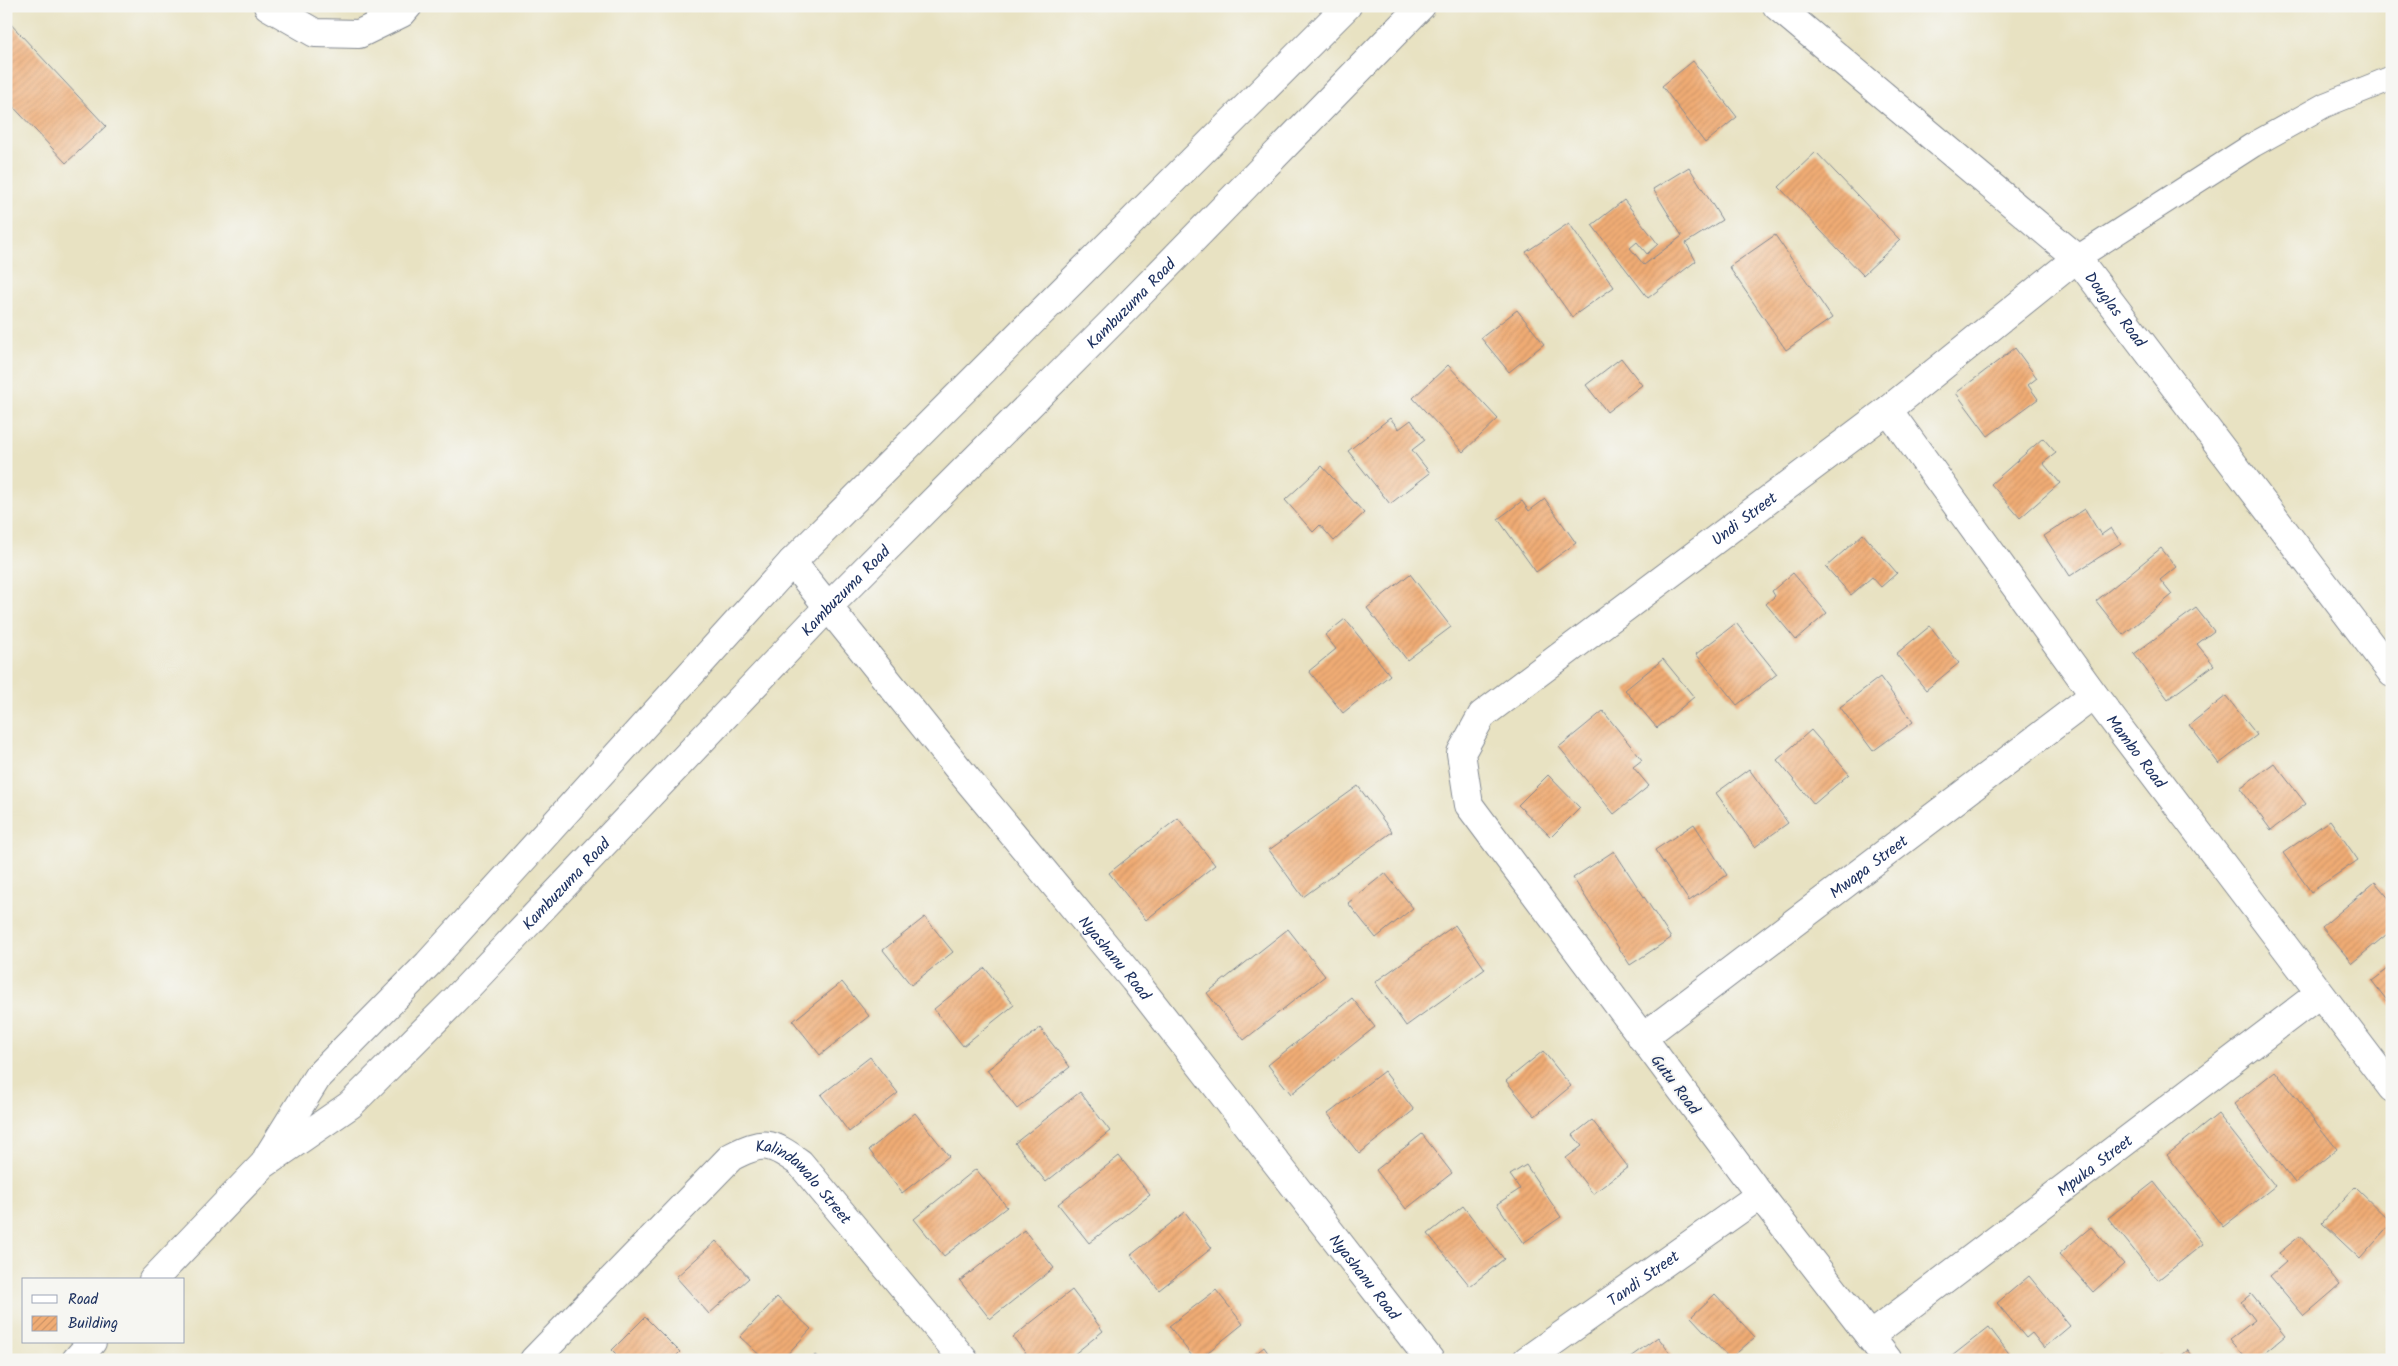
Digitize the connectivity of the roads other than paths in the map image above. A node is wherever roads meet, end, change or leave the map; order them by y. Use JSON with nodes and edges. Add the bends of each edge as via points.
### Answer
{"nodes":[{"id":1,"x":268,"y":6,"type":"edge"},
{"id":2,"x":408,"y":6,"type":"edge"},
{"id":3,"x":1347,"y":6,"type":"edge"},
{"id":4,"x":1421,"y":6,"type":"edge"},
{"id":5,"x":1777,"y":6,"type":"edge"},
{"id":6,"x":2392,"y":78,"type":"edge"},
{"id":7,"x":2076,"y":258,"type":"junction"},
{"id":8,"x":1888,"y":410,"type":"junction"},
{"id":9,"x":792,"y":562,"type":"junction"},
{"id":10,"x":829,"y":606,"type":"junction"},
{"id":11,"x":2392,"y":673,"type":"edge"},
{"id":12,"x":2094,"y":695,"type":"junction"},
{"id":13,"x":1469,"y":805,"type":"joint"},
{"id":14,"x":2319,"y":994,"type":"junction"},
{"id":15,"x":1642,"y":1038,"type":"junction"},
{"id":16,"x":2392,"y":1088,"type":"edge"},
{"id":17,"x":263,"y":1165,"type":"junction"},
{"id":18,"x":1760,"y":1196,"type":"junction"},
{"id":19,"x":155,"y":1278,"type":"edge"},
{"id":20,"x":1870,"y":1336,"type":"junction"},
{"id":21,"x":90,"y":1344,"type":"edge"},
{"id":22,"x":76,"y":1360,"type":"edge"},
{"id":23,"x":534,"y":1360,"type":"edge"},
{"id":24,"x":964,"y":1360,"type":"edge"},
{"id":25,"x":1430,"y":1360,"type":"edge"},
{"id":26,"x":1527,"y":1360,"type":"edge"},
{"id":27,"x":1888,"y":1360,"type":"edge"}],
"edges":[{"from":1,"to":2,"type":"street","via":[[315,33],[359,34]]},
{"from":3,"to":9,"type":"street","name":"Kambuzuma Road"},
{"from":4,"to":10,"type":"street","name":"Kambuzuma Road"},
{"from":5,"to":7,"type":"street","name":"Douglas Road"},
{"from":6,"to":7,"type":"lane","via":[[2325,105],[2253,145]]},
{"from":7,"to":8,"type":"street","name":"Undi Street"},
{"from":7,"to":11,"type":"street","name":"Douglas Road"},
{"from":8,"to":12,"type":"street","name":"Mambo Road"},
{"from":8,"to":13,"type":"street","name":"Undi Street","via":[[1482,715],[1461,753]]},
{"from":9,"to":10,"type":"street","name":"Nyashanu Road"},
{"from":9,"to":17,"type":"street","name":"Kambuzuma Road","via":[[428,964],[318,1076]]},
{"from":10,"to":17,"type":"street","name":"Kambuzuma Road","via":[[457,998],[350,1105]]},
{"from":10,"to":25,"type":"street","name":"Nyashanu Road","via":[[957,767],[1134,980]]},
{"from":12,"to":14,"type":"street","name":"Mambo Road"},
{"from":12,"to":15,"type":"street","name":"Mwapa Street"},
{"from":13,"to":15,"type":"street","name":"Gutu Road"},
{"from":14,"to":16,"type":"street","name":"Mambo Road"},
{"from":14,"to":20,"type":"street","name":"Mpuka Street"},
{"from":15,"to":18,"type":"street","name":"Gutu Road"},
{"from":17,"to":19,"type":"street","name":"Kambuzuma Road"},
{"from":18,"to":20,"type":"street","name":"Gutu Road"},
{"from":18,"to":26,"type":"street","name":"Tandi Street"},
{"from":20,"to":27,"type":"street","name":"Gutu Road"},
{"from":21,"to":22,"type":"street"},
{"from":23,"to":24,"type":"street","name":"Kalindawalo Street","via":[[732,1157],[754,1145],[779,1148],[800,1163]]}]}
